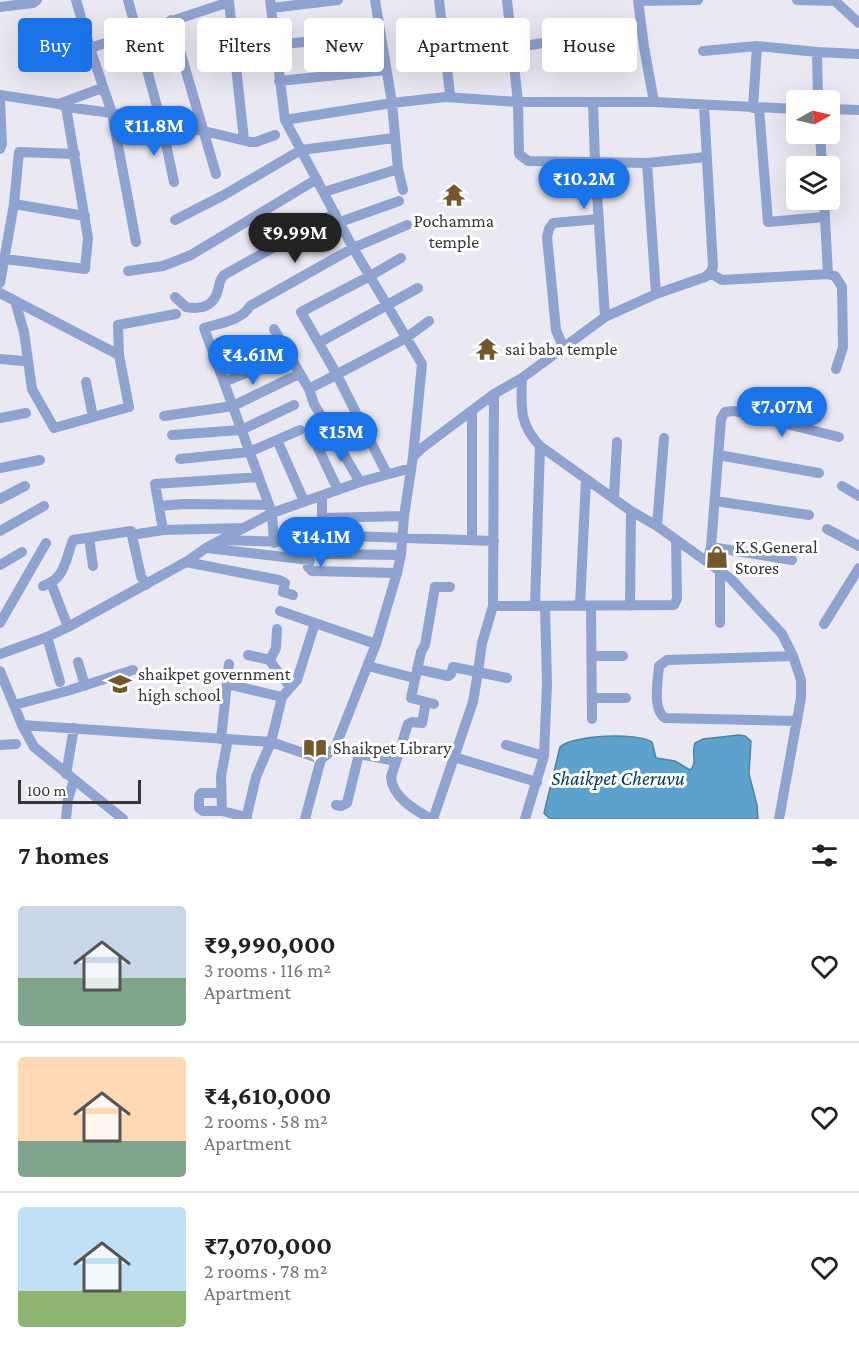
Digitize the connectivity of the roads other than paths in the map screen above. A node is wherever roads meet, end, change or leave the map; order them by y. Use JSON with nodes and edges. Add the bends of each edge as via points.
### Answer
{"nodes":[{"id":1,"x":37,"y":0,"type":"edge"},
{"id":2,"x":76,"y":0,"type":"edge"},
{"id":3,"x":128,"y":0,"type":"edge"},
{"id":4,"x":338,"y":0,"type":"edge"},
{"id":5,"x":375,"y":0,"type":"edge"},
{"id":6,"x":440,"y":0,"type":"edge"},
{"id":7,"x":507,"y":0,"type":"edge"},
{"id":8,"x":698,"y":0,"type":"edge"},
{"id":9,"x":797,"y":0,"type":"edge"},
{"id":10,"x":835,"y":0,"type":"edge"},
{"id":11,"x":845,"y":0,"type":"edge"},
{"id":12,"x":229,"y":1,"type":"edge"},
{"id":13,"x":638,"y":1,"type":"edge"},
{"id":14,"x":270,"y":4,"type":"edge"},
{"id":15,"x":0,"y":7,"type":"edge"},
{"id":16,"x":859,"y":13,"type":"edge"},
{"id":17,"x":81,"y":18,"type":"edge"},
{"id":18,"x":134,"y":18,"type":"edge"},
{"id":19,"x":177,"y":18,"type":"edge"},
{"id":20,"x":378,"y":18,"type":"edge"},
{"id":21,"x":509,"y":18,"type":"edge"},
{"id":22,"x":859,"y":22,"type":"edge"},
{"id":23,"x":641,"y":27,"type":"junction"},
{"id":24,"x":530,"y":45,"type":"edge"},
{"id":25,"x":757,"y":46,"type":"junction"},
{"id":26,"x":703,"y":51,"type":"dead end"},
{"id":27,"x":817,"y":52,"type":"junction"},
{"id":28,"x":859,"y":54,"type":"edge"},
{"id":29,"x":92,"y":55,"type":"edge"},
{"id":30,"x":384,"y":58,"type":"edge"},
{"id":31,"x":185,"y":67,"type":"edge"},
{"id":32,"x":386,"y":70,"type":"junction"},
{"id":33,"x":148,"y":72,"type":"edge"},
{"id":34,"x":278,"y":72,"type":"edge"},
{"id":35,"x":515,"y":72,"type":"edge"},
{"id":36,"x":279,"y":81,"type":"junction"},
{"id":37,"x":102,"y":88,"type":"junction"},
{"id":38,"x":818,"y":90,"type":"edge"},
{"id":39,"x":0,"y":95,"type":"edge"},
{"id":40,"x":445,"y":97,"type":"junction"},
{"id":41,"x":0,"y":100,"type":"edge"},
{"id":42,"x":518,"y":102,"type":"junction"},
{"id":43,"x":593,"y":102,"type":"junction"},
{"id":44,"x":654,"y":102,"type":"junction"},
{"id":45,"x":392,"y":103,"type":"junction"},
{"id":46,"x":62,"y":106,"type":"junction"},
{"id":47,"x":704,"y":106,"type":"junction"},
{"id":48,"x":756,"y":108,"type":"junction"},
{"id":49,"x":786,"y":109,"type":"edge"},
{"id":50,"x":840,"y":109,"type":"edge"},
{"id":51,"x":859,"y":110,"type":"edge"},
{"id":52,"x":112,"y":113,"type":"junction"},
{"id":53,"x":285,"y":120,"type":"junction"},
{"id":54,"x":162,"y":125,"type":"junction"},
{"id":55,"x":204,"y":131,"type":"junction"},
{"id":56,"x":275,"y":135,"type":"dead end"},
{"id":57,"x":394,"y":138,"type":"junction"},
{"id":58,"x":244,"y":140,"type":"junction"},
{"id":59,"x":0,"y":149,"type":"edge"},
{"id":60,"x":301,"y":150,"type":"junction"},
{"id":61,"x":75,"y":154,"type":"junction"},
{"id":62,"x":706,"y":158,"type":"junction"},
{"id":63,"x":595,"y":162,"type":"junction"},
{"id":64,"x":647,"y":163,"type":"junction"},
{"id":65,"x":398,"y":169,"type":"junction"},
{"id":66,"x":216,"y":174,"type":"dead end"},
{"id":67,"x":317,"y":179,"type":"junction"},
{"id":68,"x":174,"y":182,"type":"dead end"},
{"id":69,"x":403,"y":190,"type":"dead end"},
{"id":70,"x":324,"y":192,"type":"junction"},
{"id":71,"x":399,"y":201,"type":"dead end"},
{"id":72,"x":14,"y":204,"type":"junction"},
{"id":73,"x":825,"y":210,"type":"edge"},
{"id":74,"x":85,"y":216,"type":"junction"},
{"id":75,"x":825,"y":217,"type":"junction"},
{"id":76,"x":338,"y":218,"type":"junction"},
{"id":77,"x":599,"y":219,"type":"junction"},
{"id":78,"x":175,"y":220,"type":"dead end"},
{"id":79,"x":407,"y":225,"type":"dead end"},
{"id":80,"x":136,"y":242,"type":"dead end"},
{"id":81,"x":353,"y":248,"type":"junction"},
{"id":82,"x":401,"y":258,"type":"dead end"},
{"id":83,"x":5,"y":259,"type":"junction"},
{"id":84,"x":128,"y":271,"type":"dead end"},
{"id":85,"x":710,"y":273,"type":"junction"},
{"id":86,"x":828,"y":274,"type":"junction"},
{"id":87,"x":370,"y":276,"type":"junction"},
{"id":88,"x":0,"y":283,"type":"edge"},
{"id":89,"x":418,"y":288,"type":"dead end"},
{"id":90,"x":0,"y":293,"type":"edge"},
{"id":91,"x":656,"y":294,"type":"junction"},
{"id":92,"x":175,"y":297,"type":"dead end"},
{"id":93,"x":15,"y":301,"type":"junction"},
{"id":94,"x":387,"y":305,"type":"junction"},
{"id":95,"x":177,"y":314,"type":"dead end"},
{"id":96,"x":605,"y":317,"type":"junction"},
{"id":97,"x":429,"y":321,"type":"dead end"},
{"id":98,"x":274,"y":329,"type":"dead end"},
{"id":99,"x":406,"y":338,"type":"junction"},
{"id":100,"x":320,"y":342,"type":"junction"},
{"id":101,"x":564,"y":349,"type":"junction"},
{"id":102,"x":119,"y":356,"type":"junction"},
{"id":103,"x":0,"y":359,"type":"edge"},
{"id":104,"x":23,"y":361,"type":"dead end"},
{"id":105,"x":270,"y":363,"type":"dead end"},
{"id":106,"x":836,"y":369,"type":"dead end"},
{"id":107,"x":300,"y":374,"type":"junction"},
{"id":108,"x":337,"y":375,"type":"junction"},
{"id":109,"x":522,"y":378,"type":"junction"},
{"id":110,"x":86,"y":382,"type":"dead end"},
{"id":111,"x":224,"y":382,"type":"junction"},
{"id":112,"x":309,"y":389,"type":"junction"},
{"id":113,"x":495,"y":394,"type":"junction"},
{"id":114,"x":294,"y":405,"type":"dead end"},
{"id":115,"x":233,"y":406,"type":"junction"},
{"id":116,"x":472,"y":411,"type":"junction"},
{"id":117,"x":26,"y":413,"type":"dead end"},
{"id":118,"x":164,"y":416,"type":"dead end"},
{"id":119,"x":93,"y":417,"type":"junction"},
{"id":120,"x":0,"y":418,"type":"edge"},
{"id":121,"x":241,"y":430,"type":"junction"},
{"id":122,"x":300,"y":430,"type":"dead end"},
{"id":123,"x":172,"y":435,"type":"dead end"},
{"id":124,"x":839,"y":436,"type":"dead end"},
{"id":125,"x":664,"y":438,"type":"dead end"},
{"id":126,"x":277,"y":440,"type":"junction"},
{"id":127,"x":616,"y":442,"type":"dead end"},
{"id":128,"x":540,"y":446,"type":"junction"},
{"id":129,"x":318,"y":448,"type":"dead end"},
{"id":130,"x":249,"y":452,"type":"junction"},
{"id":131,"x":718,"y":455,"type":"junction"},
{"id":132,"x":180,"y":459,"type":"dead end"},
{"id":133,"x":40,"y":460,"type":"dead end"},
{"id":134,"x":412,"y":462,"type":"junction"},
{"id":135,"x":0,"y":468,"type":"edge"},
{"id":136,"x":819,"y":473,"type":"dead end"},
{"id":137,"x":387,"y":474,"type":"junction"},
{"id":138,"x":259,"y":477,"type":"junction"},
{"id":139,"x":586,"y":479,"type":"junction"},
{"id":140,"x":360,"y":482,"type":"junction"},
{"id":141,"x":25,"y":486,"type":"dead end"},
{"id":142,"x":842,"y":486,"type":"dead end"},
{"id":143,"x":338,"y":490,"type":"junction"},
{"id":144,"x":322,"y":496,"type":"junction"},
{"id":145,"x":859,"y":496,"type":"edge"},
{"id":146,"x":614,"y":497,"type":"junction"},
{"id":147,"x":0,"y":499,"type":"edge"},
{"id":148,"x":304,"y":501,"type":"junction"},
{"id":149,"x":715,"y":501,"type":"junction"},
{"id":150,"x":44,"y":506,"type":"dead end"},
{"id":151,"x":159,"y":506,"type":"junction"},
{"id":152,"x":271,"y":509,"type":"junction"},
{"id":153,"x":631,"y":511,"type":"junction"},
{"id":154,"x":809,"y":515,"type":"dead end"},
{"id":155,"x":404,"y":516,"type":"junction"},
{"id":156,"x":322,"y":518,"type":"junction"},
{"id":157,"x":657,"y":526,"type":"junction"},
{"id":158,"x":244,"y":528,"type":"junction"},
{"id":159,"x":827,"y":529,"type":"dead end"},
{"id":160,"x":164,"y":530,"type":"junction"},
{"id":161,"x":0,"y":531,"type":"edge"},
{"id":162,"x":132,"y":535,"type":"junction"},
{"id":163,"x":404,"y":537,"type":"junction"},
{"id":164,"x":89,"y":538,"type":"junction"},
{"id":165,"x":321,"y":539,"type":"junction"},
{"id":166,"x":222,"y":540,"type":"junction"},
{"id":167,"x":472,"y":540,"type":"junction"},
{"id":168,"x":676,"y":540,"type":"junction"},
{"id":169,"x":494,"y":541,"type":"junction"},
{"id":170,"x":46,"y":543,"type":"dead end"},
{"id":171,"x":274,"y":543,"type":"junction"},
{"id":172,"x":859,"y":546,"type":"edge"},
{"id":173,"x":711,"y":547,"type":"junction"},
{"id":174,"x":206,"y":548,"type":"junction"},
{"id":175,"x":22,"y":552,"type":"dead end"},
{"id":176,"x":401,"y":555,"type":"junction"},
{"id":177,"x":792,"y":560,"type":"dead end"},
{"id":178,"x":707,"y":561,"type":"junction"},
{"id":179,"x":186,"y":562,"type":"junction"},
{"id":180,"x":0,"y":566,"type":"edge"},
{"id":181,"x":93,"y":566,"type":"dead end"},
{"id":182,"x":859,"y":568,"type":"edge"},
{"id":183,"x":720,"y":571,"type":"junction"},
{"id":184,"x":397,"y":573,"type":"junction"},
{"id":185,"x":146,"y":585,"type":"junction"},
{"id":186,"x":450,"y":588,"type":"dead end"},
{"id":187,"x":293,"y":596,"type":"dead end"},
{"id":188,"x":493,"y":606,"type":"junction"},
{"id":189,"x":540,"y":606,"type":"junction"},
{"id":190,"x":585,"y":606,"type":"junction"},
{"id":191,"x":630,"y":606,"type":"junction"},
{"id":192,"x":280,"y":611,"type":"dead end"},
{"id":193,"x":0,"y":623,"type":"edge"},
{"id":194,"x":315,"y":623,"type":"junction"},
{"id":195,"x":720,"y":623,"type":"dead end"},
{"id":196,"x":824,"y":624,"type":"dead end"},
{"id":197,"x":68,"y":627,"type":"junction"},
{"id":198,"x":278,"y":629,"type":"dead end"},
{"id":199,"x":47,"y":637,"type":"junction"},
{"id":200,"x":376,"y":644,"type":"junction"},
{"id":201,"x":0,"y":654,"type":"edge"},
{"id":202,"x":248,"y":655,"type":"dead end"},
{"id":203,"x":591,"y":656,"type":"junction"},
{"id":204,"x":623,"y":656,"type":"dead end"},
{"id":205,"x":793,"y":656,"type":"junction"},
{"id":206,"x":270,"y":660,"type":"junction"},
{"id":207,"x":78,"y":662,"type":"dead end"},
{"id":208,"x":229,"y":664,"type":"dead end"},
{"id":209,"x":368,"y":666,"type":"junction"},
{"id":210,"x":0,"y":670,"type":"edge"},
{"id":211,"x":133,"y":670,"type":"dead end"},
{"id":212,"x":478,"y":672,"type":"junction"},
{"id":213,"x":416,"y":674,"type":"junction"},
{"id":214,"x":507,"y":678,"type":"dead end"},
{"id":215,"x":60,"y":682,"type":"dead end"},
{"id":216,"x":227,"y":684,"type":"junction"},
{"id":217,"x":85,"y":686,"type":"junction"},
{"id":218,"x":290,"y":687,"type":"junction"},
{"id":219,"x":282,"y":696,"type":"junction"},
{"id":220,"x":592,"y":698,"type":"junction"},
{"id":221,"x":626,"y":698,"type":"dead end"},
{"id":222,"x":14,"y":705,"type":"junction"},
{"id":223,"x":592,"y":720,"type":"dead end"},
{"id":224,"x":797,"y":721,"type":"junction"},
{"id":225,"x":22,"y":725,"type":"junction"},
{"id":226,"x":74,"y":728,"type":"junction"},
{"id":227,"x":224,"y":739,"type":"junction"},
{"id":228,"x":271,"y":742,"type":"junction"},
{"id":229,"x":16,"y":744,"type":"dead end"},
{"id":230,"x":0,"y":745,"type":"edge"},
{"id":231,"x":506,"y":745,"type":"dead end"},
{"id":232,"x":336,"y":747,"type":"junction"},
{"id":233,"x":359,"y":754,"type":"junction"},
{"id":234,"x":544,"y":756,"type":"junction"},
{"id":235,"x":454,"y":757,"type":"junction"},
{"id":236,"x":321,"y":759,"type":"junction"},
{"id":237,"x":396,"y":761,"type":"junction"},
{"id":238,"x":70,"y":777,"type":"junction"},
{"id":239,"x":537,"y":782,"type":"junction"},
{"id":240,"x":394,"y":789,"type":"junction"},
{"id":241,"x":221,"y":793,"type":"junction"},
{"id":242,"x":385,"y":796,"type":"dead end"},
{"id":243,"x":336,"y":805,"type":"dead end"},
{"id":244,"x":227,"y":814,"type":"edge"},
{"id":245,"x":117,"y":817,"type":"edge"},
{"id":246,"x":246,"y":818,"type":"edge"},
{"id":247,"x":66,"y":819,"type":"edge"},
{"id":248,"x":305,"y":819,"type":"edge"},
{"id":249,"x":432,"y":819,"type":"edge"},
{"id":250,"x":525,"y":819,"type":"edge"},
{"id":251,"x":779,"y":819,"type":"edge"}],
"edges":[{"from":1,"to":15,"type":"street"},
{"from":2,"to":17,"type":"street"},
{"from":3,"to":18,"type":"street"},
{"from":4,"to":14,"type":"street"},
{"from":5,"to":20,"type":"street"},
{"from":6,"to":40,"type":"street","via":[[450,88]]},
{"from":7,"to":21,"type":"street"},
{"from":8,"to":13,"type":"street"},
{"from":9,"to":10,"type":"street"},
{"from":10,"to":22,"type":"street"},
{"from":11,"to":16,"type":"street"},
{"from":12,"to":19,"type":"street"},
{"from":12,"to":58,"type":"street"},
{"from":13,"to":23,"type":"street"},
{"from":23,"to":24,"type":"street"},
{"from":23,"to":44,"type":"street"},
{"from":25,"to":26,"type":"street"},
{"from":25,"to":27,"type":"street"},
{"from":25,"to":48,"type":"street"},
{"from":27,"to":28,"type":"street"},
{"from":27,"to":38,"type":"street"},
{"from":29,"to":37,"type":"street"},
{"from":30,"to":32,"type":"street"},
{"from":31,"to":55,"type":"street"},
{"from":32,"to":36,"type":"street"},
{"from":32,"to":45,"type":"street"},
{"from":33,"to":54,"type":"street"},
{"from":34,"to":36,"type":"street"},
{"from":35,"to":42,"type":"street"},
{"from":36,"to":53,"type":"street"},
{"from":37,"to":46,"type":"street"},
{"from":37,"to":52,"type":"street"},
{"from":39,"to":46,"type":"street"},
{"from":40,"to":42,"type":"street"},
{"from":40,"to":45,"type":"street"},
{"from":41,"to":59,"type":"street"},
{"from":42,"to":43,"type":"street"},
{"from":42,"to":63,"type":"street","via":[[519,154],[528,161]]},
{"from":43,"to":44,"type":"street"},
{"from":43,"to":63,"type":"street"},
{"from":44,"to":47,"type":"street"},
{"from":45,"to":53,"type":"street"},
{"from":45,"to":57,"type":"street"},
{"from":46,"to":52,"type":"street"},
{"from":46,"to":61,"type":"street"},
{"from":47,"to":48,"type":"street"},
{"from":47,"to":62,"type":"street"},
{"from":48,"to":49,"type":"street"},
{"from":48,"to":75,"type":"street","via":[[768,222]]},
{"from":50,"to":51,"type":"street"},
{"from":52,"to":54,"type":"street"},
{"from":52,"to":80,"type":"street"},
{"from":53,"to":60,"type":"street"},
{"from":54,"to":55,"type":"street"},
{"from":54,"to":68,"type":"street"},
{"from":55,"to":58,"type":"street"},
{"from":55,"to":66,"type":"street"},
{"from":56,"to":58,"type":"street","via":[[256,142]]},
{"from":57,"to":60,"type":"street"},
{"from":57,"to":65,"type":"street"},
{"from":60,"to":67,"type":"street"},
{"from":60,"to":78,"type":"street"},
{"from":61,"to":72,"type":"street","via":[[19,152]]},
{"from":61,"to":74,"type":"street"},
{"from":62,"to":64,"type":"street"},
{"from":62,"to":85,"type":"street"},
{"from":63,"to":64,"type":"street"},
{"from":63,"to":77,"type":"street"},
{"from":64,"to":91,"type":"street"},
{"from":65,"to":69,"type":"street"},
{"from":65,"to":70,"type":"street"},
{"from":67,"to":70,"type":"street"},
{"from":67,"to":84,"type":"street","via":[[191,255],[163,266]]},
{"from":70,"to":76,"type":"street"},
{"from":71,"to":76,"type":"street"},
{"from":72,"to":74,"type":"street"},
{"from":72,"to":83,"type":"street"},
{"from":73,"to":75,"type":"street"},
{"from":74,"to":83,"type":"street","via":[[85,269]]},
{"from":75,"to":86,"type":"street"},
{"from":76,"to":81,"type":"street"},
{"from":76,"to":92,"type":"street","via":[[224,276],[207,307],[186,307]]},
{"from":77,"to":96,"type":"street"},
{"from":77,"to":101,"type":"street","via":[[554,223],[549,229],[556,330]]},
{"from":79,"to":81,"type":"street"},
{"from":81,"to":87,"type":"street"},
{"from":81,"to":111,"type":"street","via":[[250,306],[245,314],[204,328]]},
{"from":82,"to":87,"type":"street"},
{"from":83,"to":88,"type":"street"},
{"from":85,"to":86,"type":"street","via":[[722,280]]},
{"from":85,"to":91,"type":"street"},
{"from":86,"to":106,"type":"street","via":[[835,276],[842,287],[843,347]]},
{"from":87,"to":94,"type":"street"},
{"from":87,"to":100,"type":"street","via":[[302,312]]},
{"from":89,"to":94,"type":"street"},
{"from":90,"to":93,"type":"street"},
{"from":91,"to":96,"type":"street"},
{"from":93,"to":102,"type":"street"},
{"from":93,"to":119,"type":"street","via":[[32,389],[54,428]]},
{"from":94,"to":99,"type":"street"},
{"from":94,"to":100,"type":"street"},
{"from":95,"to":102,"type":"street","via":[[118,325]]},
{"from":96,"to":101,"type":"street"},
{"from":97,"to":99,"type":"street"},
{"from":98,"to":107,"type":"street"},
{"from":99,"to":108,"type":"street"},
{"from":99,"to":134,"type":"street","via":[[422,364]]},
{"from":100,"to":108,"type":"street"},
{"from":101,"to":109,"type":"street"},
{"from":102,"to":119,"type":"street","via":[[129,407]]},
{"from":103,"to":104,"type":"street"},
{"from":105,"to":111,"type":"street"},
{"from":107,"to":112,"type":"street"},
{"from":107,"to":115,"type":"street"},
{"from":108,"to":112,"type":"street"},
{"from":108,"to":137,"type":"street"},
{"from":109,"to":113,"type":"street"},
{"from":109,"to":128,"type":"street","via":[[524,423]]},
{"from":110,"to":119,"type":"street"},
{"from":111,"to":115,"type":"street"},
{"from":112,"to":140,"type":"street"},
{"from":113,"to":116,"type":"street"},
{"from":113,"to":169,"type":"street"},
{"from":114,"to":121,"type":"street"},
{"from":115,"to":118,"type":"street"},
{"from":115,"to":121,"type":"street"},
{"from":116,"to":134,"type":"street","via":[[422,448]]},
{"from":116,"to":167,"type":"street"},
{"from":117,"to":120,"type":"street"},
{"from":121,"to":123,"type":"street"},
{"from":121,"to":130,"type":"street"},
{"from":122,"to":126,"type":"street"},
{"from":124,"to":131,"type":"street","via":[[728,411],[721,418]]},
{"from":125,"to":157,"type":"street"},
{"from":126,"to":130,"type":"street"},
{"from":126,"to":148,"type":"street"},
{"from":127,"to":146,"type":"street"},
{"from":128,"to":139,"type":"street"},
{"from":128,"to":189,"type":"street"},
{"from":129,"to":143,"type":"street"},
{"from":130,"to":132,"type":"street"},
{"from":130,"to":138,"type":"street"},
{"from":131,"to":136,"type":"street"},
{"from":131,"to":149,"type":"street"},
{"from":133,"to":135,"type":"street"},
{"from":134,"to":137,"type":"street"},
{"from":134,"to":155,"type":"street"},
{"from":137,"to":140,"type":"street"},
{"from":138,"to":151,"type":"street","via":[[155,484]]},
{"from":138,"to":152,"type":"street"},
{"from":139,"to":146,"type":"street"},
{"from":139,"to":190,"type":"street"},
{"from":140,"to":143,"type":"street"},
{"from":141,"to":147,"type":"street"},
{"from":142,"to":145,"type":"street"},
{"from":143,"to":144,"type":"street"},
{"from":144,"to":148,"type":"street"},
{"from":144,"to":156,"type":"street"},
{"from":146,"to":153,"type":"street"},
{"from":148,"to":152,"type":"street"},
{"from":149,"to":154,"type":"street"},
{"from":149,"to":173,"type":"street"},
{"from":150,"to":161,"type":"street"},
{"from":151,"to":152,"type":"street"},
{"from":151,"to":160,"type":"street"},
{"from":152,"to":158,"type":"street"},
{"from":152,"to":171,"type":"street"},
{"from":153,"to":157,"type":"street"},
{"from":153,"to":191,"type":"street"},
{"from":155,"to":156,"type":"street"},
{"from":155,"to":163,"type":"street"},
{"from":156,"to":165,"type":"street"},
{"from":157,"to":168,"type":"street"},
{"from":158,"to":160,"type":"street"},
{"from":158,"to":166,"type":"street"},
{"from":159,"to":172,"type":"street"},
{"from":160,"to":162,"type":"street"},
{"from":162,"to":164,"type":"street","via":[[131,531]]},
{"from":162,"to":185,"type":"street"},
{"from":163,"to":165,"type":"street"},
{"from":163,"to":167,"type":"street"},
{"from":163,"to":176,"type":"street"},
{"from":164,"to":181,"type":"street"},
{"from":164,"to":197,"type":"street","via":[[73,540],[61,575],[47,585]]},
{"from":165,"to":171,"type":"street"},
{"from":165,"to":176,"type":"street","via":[[322,554]]},
{"from":166,"to":171,"type":"street"},
{"from":166,"to":174,"type":"street"},
{"from":167,"to":169,"type":"street"},
{"from":168,"to":178,"type":"street"},
{"from":168,"to":191,"type":"street","via":[[676,602],[669,607]]},
{"from":169,"to":188,"type":"street"},
{"from":170,"to":193,"type":"street"},
{"from":173,"to":177,"type":"street"},
{"from":173,"to":178,"type":"street"},
{"from":174,"to":179,"type":"street"},
{"from":174,"to":184,"type":"street","via":[[310,560],[308,567],[312,571]]},
{"from":175,"to":180,"type":"street"},
{"from":176,"to":184,"type":"street"},
{"from":178,"to":183,"type":"street"},
{"from":179,"to":185,"type":"street"},
{"from":179,"to":187,"type":"street","via":[[279,580],[285,583],[283,592]]},
{"from":182,"to":196,"type":"street"},
{"from":183,"to":195,"type":"street"},
{"from":183,"to":205,"type":"street","via":[[782,634]]},
{"from":184,"to":200,"type":"street"},
{"from":185,"to":197,"type":"street"},
{"from":186,"to":213,"type":"street","via":[[435,587]]},
{"from":188,"to":189,"type":"street"},
{"from":188,"to":212,"type":"street"},
{"from":189,"to":190,"type":"street"},
{"from":189,"to":234,"type":"street","via":[[547,683]]},
{"from":190,"to":191,"type":"street"},
{"from":190,"to":203,"type":"street"},
{"from":192,"to":194,"type":"street"},
{"from":194,"to":200,"type":"street"},
{"from":194,"to":218,"type":"street","via":[[297,680]]},
{"from":197,"to":199,"type":"street"},
{"from":198,"to":206,"type":"street"},
{"from":199,"to":201,"type":"street"},
{"from":199,"to":215,"type":"street"},
{"from":200,"to":209,"type":"street"},
{"from":202,"to":206,"type":"street"},
{"from":203,"to":204,"type":"street"},
{"from":203,"to":220,"type":"street"},
{"from":205,"to":224,"type":"street","via":[[801,680]]},
{"from":205,"to":224,"type":"street","via":[[667,660],[659,666],[658,709],[665,718]]},
{"from":206,"to":218,"type":"street"},
{"from":207,"to":217,"type":"street"},
{"from":208,"to":216,"type":"street"},
{"from":209,"to":213,"type":"street"},
{"from":209,"to":232,"type":"street"},
{"from":210,"to":222,"type":"street"},
{"from":211,"to":217,"type":"street"},
{"from":212,"to":213,"type":"street","via":[[453,667],[448,676]]},
{"from":212,"to":214,"type":"street"},
{"from":212,"to":235,"type":"street","via":[[473,702]]},
{"from":213,"to":237,"type":"street","via":[[411,699],[430,703],[422,723],[408,723]]},
{"from":216,"to":219,"type":"street"},
{"from":216,"to":227,"type":"street"},
{"from":217,"to":222,"type":"street"},
{"from":218,"to":219,"type":"street"},
{"from":219,"to":228,"type":"street"},
{"from":220,"to":221,"type":"street"},
{"from":220,"to":223,"type":"street"},
{"from":222,"to":225,"type":"street"},
{"from":224,"to":251,"type":"street"},
{"from":225,"to":226,"type":"street"},
{"from":225,"to":238,"type":"street","via":[[34,747]]},
{"from":226,"to":227,"type":"street"},
{"from":226,"to":238,"type":"street"},
{"from":227,"to":228,"type":"street"},
{"from":227,"to":241,"type":"street"},
{"from":228,"to":236,"type":"street"},
{"from":228,"to":246,"type":"street","via":[[256,777]]},
{"from":229,"to":230,"type":"street"},
{"from":231,"to":234,"type":"street"},
{"from":232,"to":233,"type":"street"},
{"from":232,"to":236,"type":"street"},
{"from":233,"to":237,"type":"street"},
{"from":233,"to":243,"type":"street","via":[[347,803]]},
{"from":234,"to":239,"type":"street"},
{"from":235,"to":239,"type":"street"},
{"from":235,"to":249,"type":"street"},
{"from":236,"to":248,"type":"street"},
{"from":237,"to":240,"type":"street","via":[[391,777]]},
{"from":238,"to":245,"type":"street"},
{"from":238,"to":247,"type":"street"},
{"from":239,"to":250,"type":"street"},
{"from":240,"to":242,"type":"street"},
{"from":240,"to":249,"type":"street","via":[[415,810]]},
{"from":241,"to":244,"type":"street"},
{"from":241,"to":244,"type":"street","via":[[201,793],[199,808]]},
{"from":244,"to":246,"type":"street"}]}
